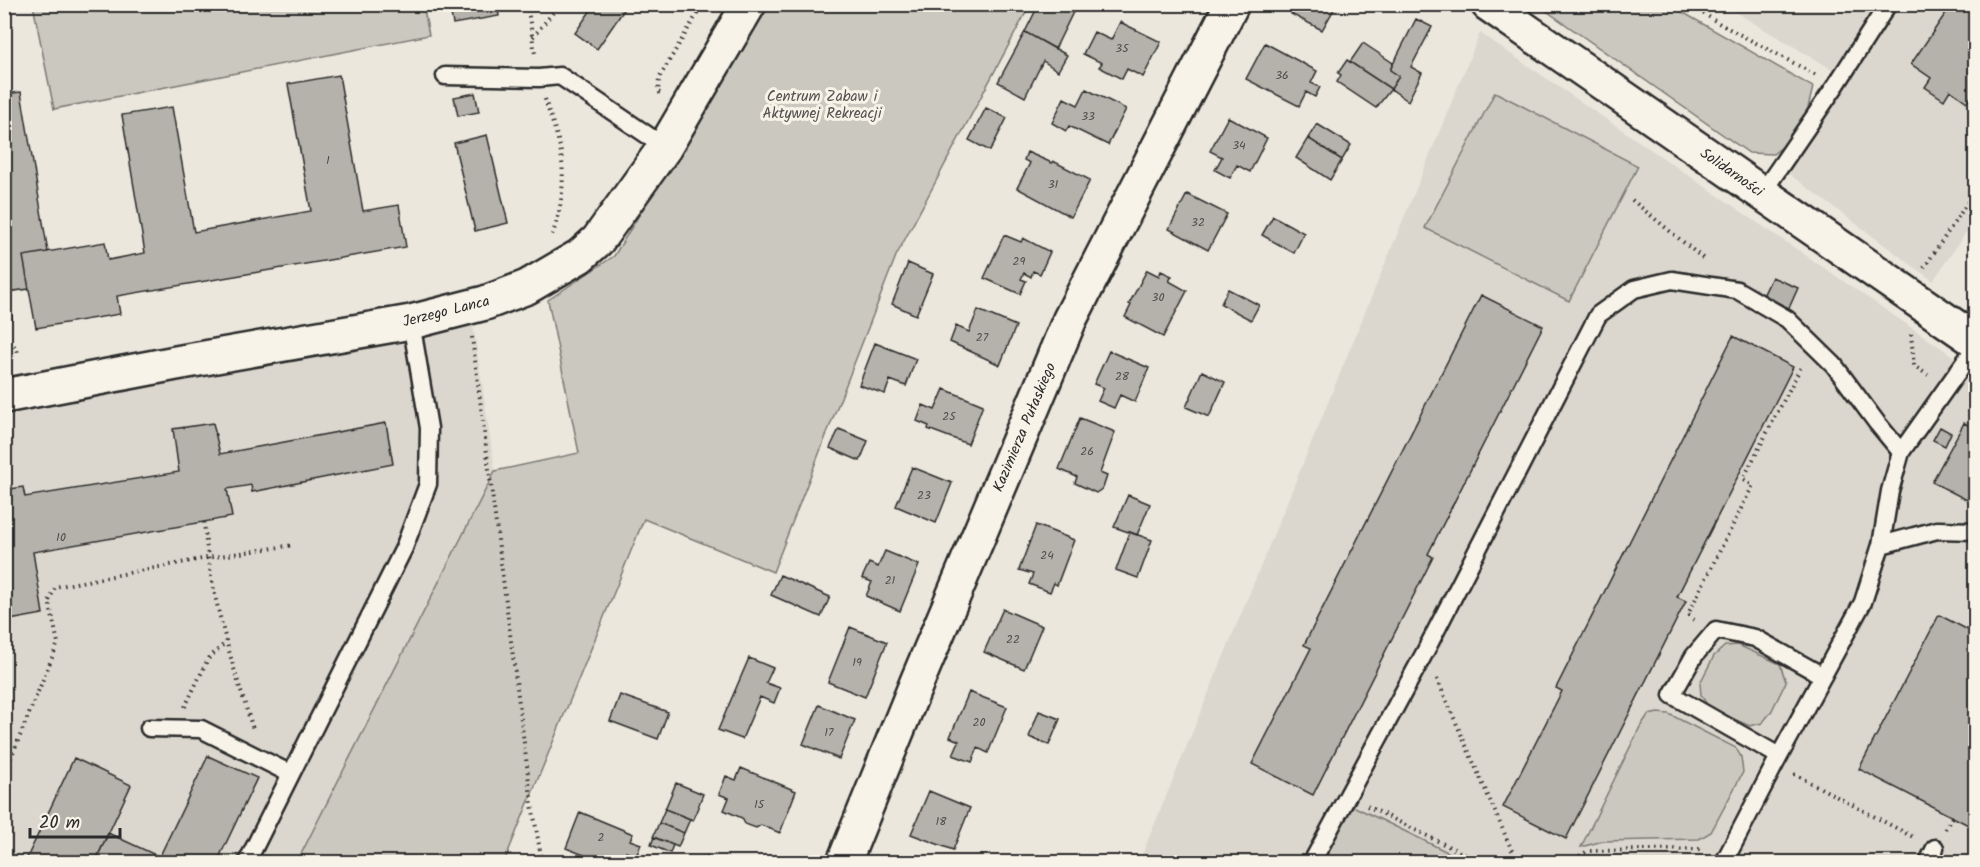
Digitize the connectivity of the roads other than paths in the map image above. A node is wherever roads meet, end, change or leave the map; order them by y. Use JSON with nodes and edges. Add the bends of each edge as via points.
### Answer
{"nodes":[{"id":1,"x":749,"y":4,"type":"edge"},
{"id":2,"x":1232,"y":4,"type":"edge"},
{"id":3,"x":1488,"y":4,"type":"edge"},
{"id":4,"x":1888,"y":4,"type":"edge"},
{"id":5,"x":445,"y":76,"type":"dead end"},
{"id":6,"x":665,"y":147,"type":"junction"},
{"id":7,"x":1762,"y":193,"type":"junction"},
{"id":8,"x":411,"y":322,"type":"junction"},
{"id":9,"x":1976,"y":341,"type":"edge"},
{"id":10,"x":1976,"y":346,"type":"edge"},
{"id":11,"x":4,"y":396,"type":"edge"},
{"id":12,"x":1901,"y":452,"type":"junction"},
{"id":13,"x":1976,"y":531,"type":"edge"},
{"id":14,"x":1881,"y":545,"type":"junction"},
{"id":15,"x":1823,"y":676,"type":"junction"},
{"id":16,"x":149,"y":728,"type":"dead end"},
{"id":17,"x":1777,"y":760,"type":"junction"},
{"id":18,"x":291,"y":774,"type":"junction"},
{"id":19,"x":1728,"y":856,"type":"edge"},
{"id":20,"x":247,"y":862,"type":"edge"},
{"id":21,"x":844,"y":862,"type":"edge"},
{"id":22,"x":1312,"y":862,"type":"edge"}],
"edges":[{"from":1,"to":6,"type":"street","name":"Jerzego Lanca"},
{"from":2,"to":21,"type":"street","name":"Kazimierza Pułaskiego","via":[[1070,319]]},
{"from":3,"to":7,"type":"street","name":"Solidarności"},
{"from":4,"to":7,"type":"lane"},
{"from":5,"to":6,"type":"lane","via":[[560,76]]},
{"from":6,"to":8,"type":"street","name":"Jerzego Lanca","via":[[604,232],[580,256],[506,295]]},
{"from":7,"to":9,"type":"street","name":"Solidarności"},
{"from":8,"to":11,"type":"street","name":"Jerzego Lanca"},
{"from":8,"to":18,"type":"lane","via":[[429,428],[428,484],[404,548]]},
{"from":10,"to":12,"type":"lane"},
{"from":12,"to":14,"type":"lane"},
{"from":12,"to":22,"type":"lane","via":[[1834,364],[1787,319],[1737,290],[1672,280],[1634,289],[1598,315]]},
{"from":13,"to":14,"type":"lane","via":[[1937,530]]},
{"from":14,"to":15,"type":"lane","via":[[1863,602]]},
{"from":15,"to":17,"type":"lane"},
{"from":15,"to":17,"type":"lane","via":[[1755,638],[1716,630],[1694,656],[1672,695]]},
{"from":16,"to":18,"type":"lane","via":[[201,729]]},
{"from":17,"to":19,"type":"lane"},
{"from":18,"to":20,"type":"lane"}]}
